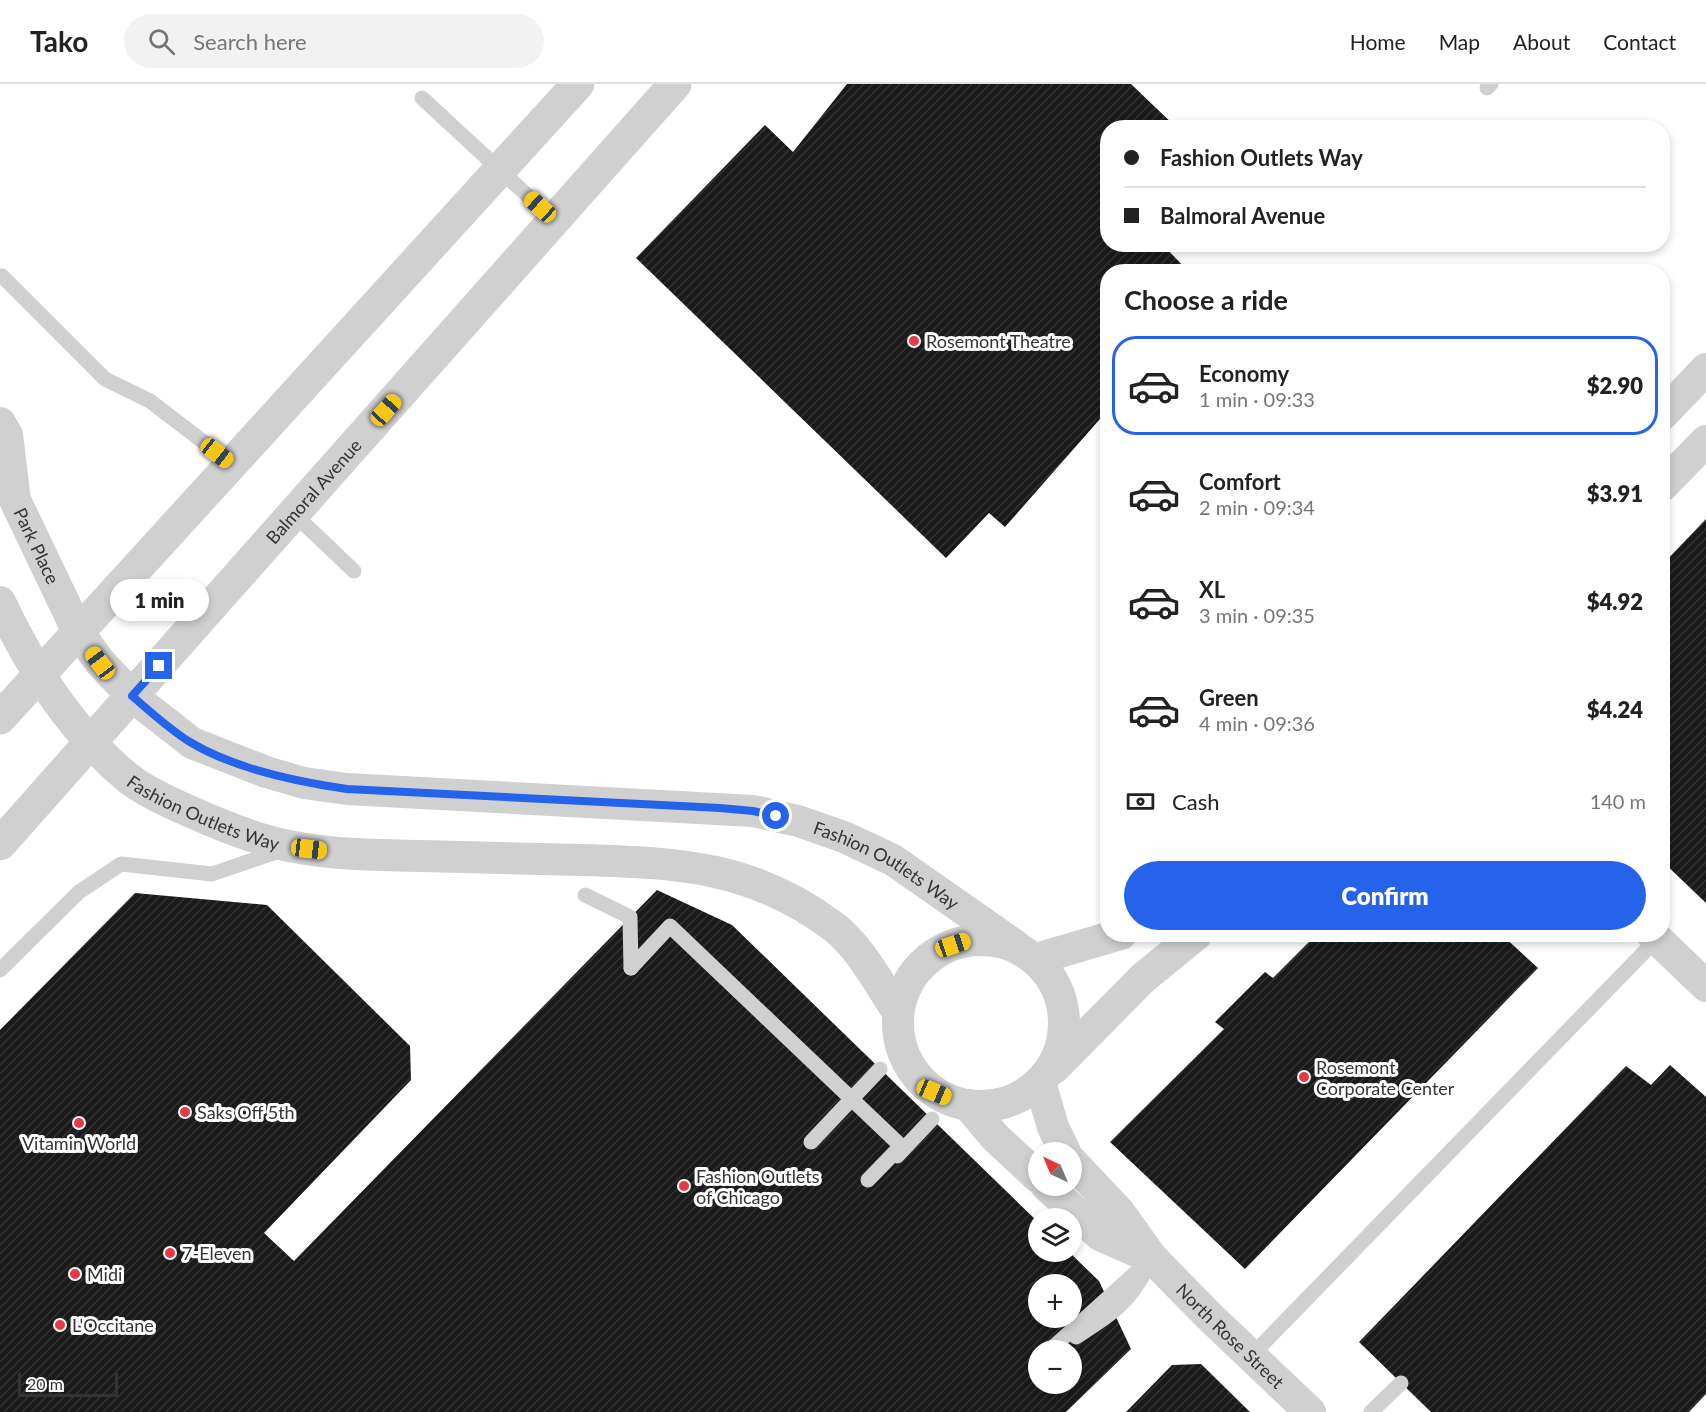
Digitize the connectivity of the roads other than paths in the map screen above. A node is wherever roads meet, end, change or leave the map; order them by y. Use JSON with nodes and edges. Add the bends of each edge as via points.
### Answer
{"nodes":[{"id":1,"x":578,"y":84,"type":"edge"},
{"id":2,"x":675,"y":84,"type":"edge"},
{"id":3,"x":422,"y":98,"type":"dead end"},
{"id":4,"x":498,"y":169,"type":"junction"},
{"id":5,"x":555,"y":220,"type":"junction"},
{"id":6,"x":2,"y":276,"type":"dead end"},
{"id":7,"x":1706,"y":369,"type":"edge"},
{"id":8,"x":1670,"y":407,"type":"edge"},
{"id":9,"x":0,"y":423,"type":"edge"},
{"id":10,"x":1706,"y":441,"type":"edge"},
{"id":11,"x":231,"y":463,"type":"junction"},
{"id":12,"x":1670,"y":478,"type":"edge"},
{"id":13,"x":7,"y":490,"type":"edge"},
{"id":14,"x":294,"y":514,"type":"junction"},
{"id":15,"x":354,"y":571,"type":"dead end"},
{"id":16,"x":0,"y":602,"type":"edge"},
{"id":17,"x":78,"y":632,"type":"junction"},
{"id":18,"x":41,"y":673,"type":"junction"},
{"id":19,"x":132,"y":696,"type":"junction"},
{"id":20,"x":0,"y":718,"type":"edge"},
{"id":21,"x":92,"y":743,"type":"junction"},
{"id":22,"x":0,"y":844,"type":"edge"},
{"id":23,"x":292,"y":847,"type":"junction"},
{"id":24,"x":585,"y":895,"type":"dead end"},
{"id":25,"x":1100,"y":938,"type":"edge"},
{"id":26,"x":1187,"y":942,"type":"edge"},
{"id":27,"x":1650,"y":942,"type":"edge"},
{"id":28,"x":1660,"y":942,"type":"edge"},
{"id":29,"x":1026,"y":953,"type":"junction"},
{"id":30,"x":0,"y":970,"type":"edge"},
{"id":31,"x":1706,"y":986,"type":"edge"},
{"id":32,"x":898,"y":1012,"type":"junction"},
{"id":33,"x":880,"y":1069,"type":"dead end"},
{"id":34,"x":1043,"y":1078,"type":"junction"},
{"id":35,"x":968,"y":1105,"type":"junction"},
{"id":36,"x":932,"y":1119,"type":"dead end"},
{"id":37,"x":811,"y":1142,"type":"dead end"},
{"id":38,"x":1060,"y":1142,"type":"edge"},
{"id":39,"x":1028,"y":1168,"type":"edge"},
{"id":40,"x":1082,"y":1173,"type":"edge"},
{"id":41,"x":1058,"y":1196,"type":"edge"},
{"id":42,"x":1152,"y":1258,"type":"junction"},
{"id":43,"x":1061,"y":1340,"type":"edge"},
{"id":44,"x":1071,"y":1340,"type":"edge"},
{"id":45,"x":1251,"y":1356,"type":"junction"},
{"id":46,"x":1401,"y":1383,"type":"dead end"},
{"id":47,"x":1310,"y":1412,"type":"edge"},
{"id":48,"x":1371,"y":1412,"type":"edge"}],
"edges":[{"from":1,"to":4,"type":"street"},
{"from":2,"to":5,"type":"street","name":"Balmoral Avenue"},
{"from":3,"to":4,"type":"lane"},
{"from":4,"to":5,"type":"lane"},
{"from":4,"to":11,"type":"street"},
{"from":5,"to":14,"type":"street","name":"Balmoral Avenue"},
{"from":6,"to":11,"type":"lane","via":[[105,379],[150,401]]},
{"from":7,"to":8,"type":"street"},
{"from":9,"to":13,"type":"street","name":"Park Place","via":[[7,435]]},
{"from":10,"to":12,"type":"street"},
{"from":11,"to":17,"type":"street"},
{"from":13,"to":17,"type":"street","name":"Park Place"},
{"from":14,"to":15,"type":"lane"},
{"from":14,"to":19,"type":"street","name":"Balmoral Avenue"},
{"from":16,"to":18,"type":"street"},
{"from":17,"to":18,"type":"street"},
{"from":17,"to":19,"type":"street","name":"Fashion Outlets Way","via":[[100,663]]},
{"from":18,"to":20,"type":"street"},
{"from":18,"to":21,"type":"street","name":"Fashion Outlets Way"},
{"from":19,"to":21,"type":"street","name":"Balmoral Avenue"},
{"from":19,"to":29,"type":"street","name":"Fashion Outlets Way","via":[[192,743],[304,783],[347,789],[753,811],[798,821],[893,860]]},
{"from":21,"to":22,"type":"street","name":"Balmoral Avenue"},
{"from":21,"to":23,"type":"street","name":"Fashion Outlets Way","via":[[129,779],[162,799],[208,820]]},
{"from":23,"to":30,"type":"lane","via":[[212,874],[121,864],[79,892]]},
{"from":23,"to":32,"type":"street","name":"Fashion Outlets Way","via":[[342,854],[672,864],[717,870],[760,884],[837,929]]},
{"from":24,"to":36,"type":"lane","via":[[630,917],[631,968],[670,926],[901,1146],[865,1186]]},
{"from":25,"to":29,"type":"street"},
{"from":26,"to":34,"type":"street","via":[[1143,978]]},
{"from":27,"to":45,"type":"lane"},
{"from":28,"to":31,"type":"street"},
{"from":29,"to":32,"type":"street","via":[[991,939],[965,941],[940,950],[920,966],[906,987]]},
{"from":29,"to":34,"type":"street","via":[[1053,979],[1062,1002],[1063,1036],[1059,1052]]},
{"from":32,"to":35,"type":"street","via":[[901,1048],[914,1073],[934,1092]]},
{"from":33,"to":37,"type":"lane"},
{"from":34,"to":35,"type":"street","via":[[1019,1097]]},
{"from":34,"to":38,"type":"street","via":[[1053,1127]]},
{"from":35,"to":39,"type":"street"},
{"from":40,"to":42,"type":"street","name":"North Rose Street","via":[[1120,1213]]},
{"from":41,"to":42,"type":"street","name":"North Rose Street","via":[[1100,1235]]},
{"from":42,"to":43,"type":"lane"},
{"from":42,"to":44,"type":"lane","via":[[1135,1292],[1114,1313]]},
{"from":42,"to":45,"type":"street","name":"North Rose Street"},
{"from":45,"to":47,"type":"street","name":"North Rose Street"},
{"from":46,"to":48,"type":"lane"}]}
